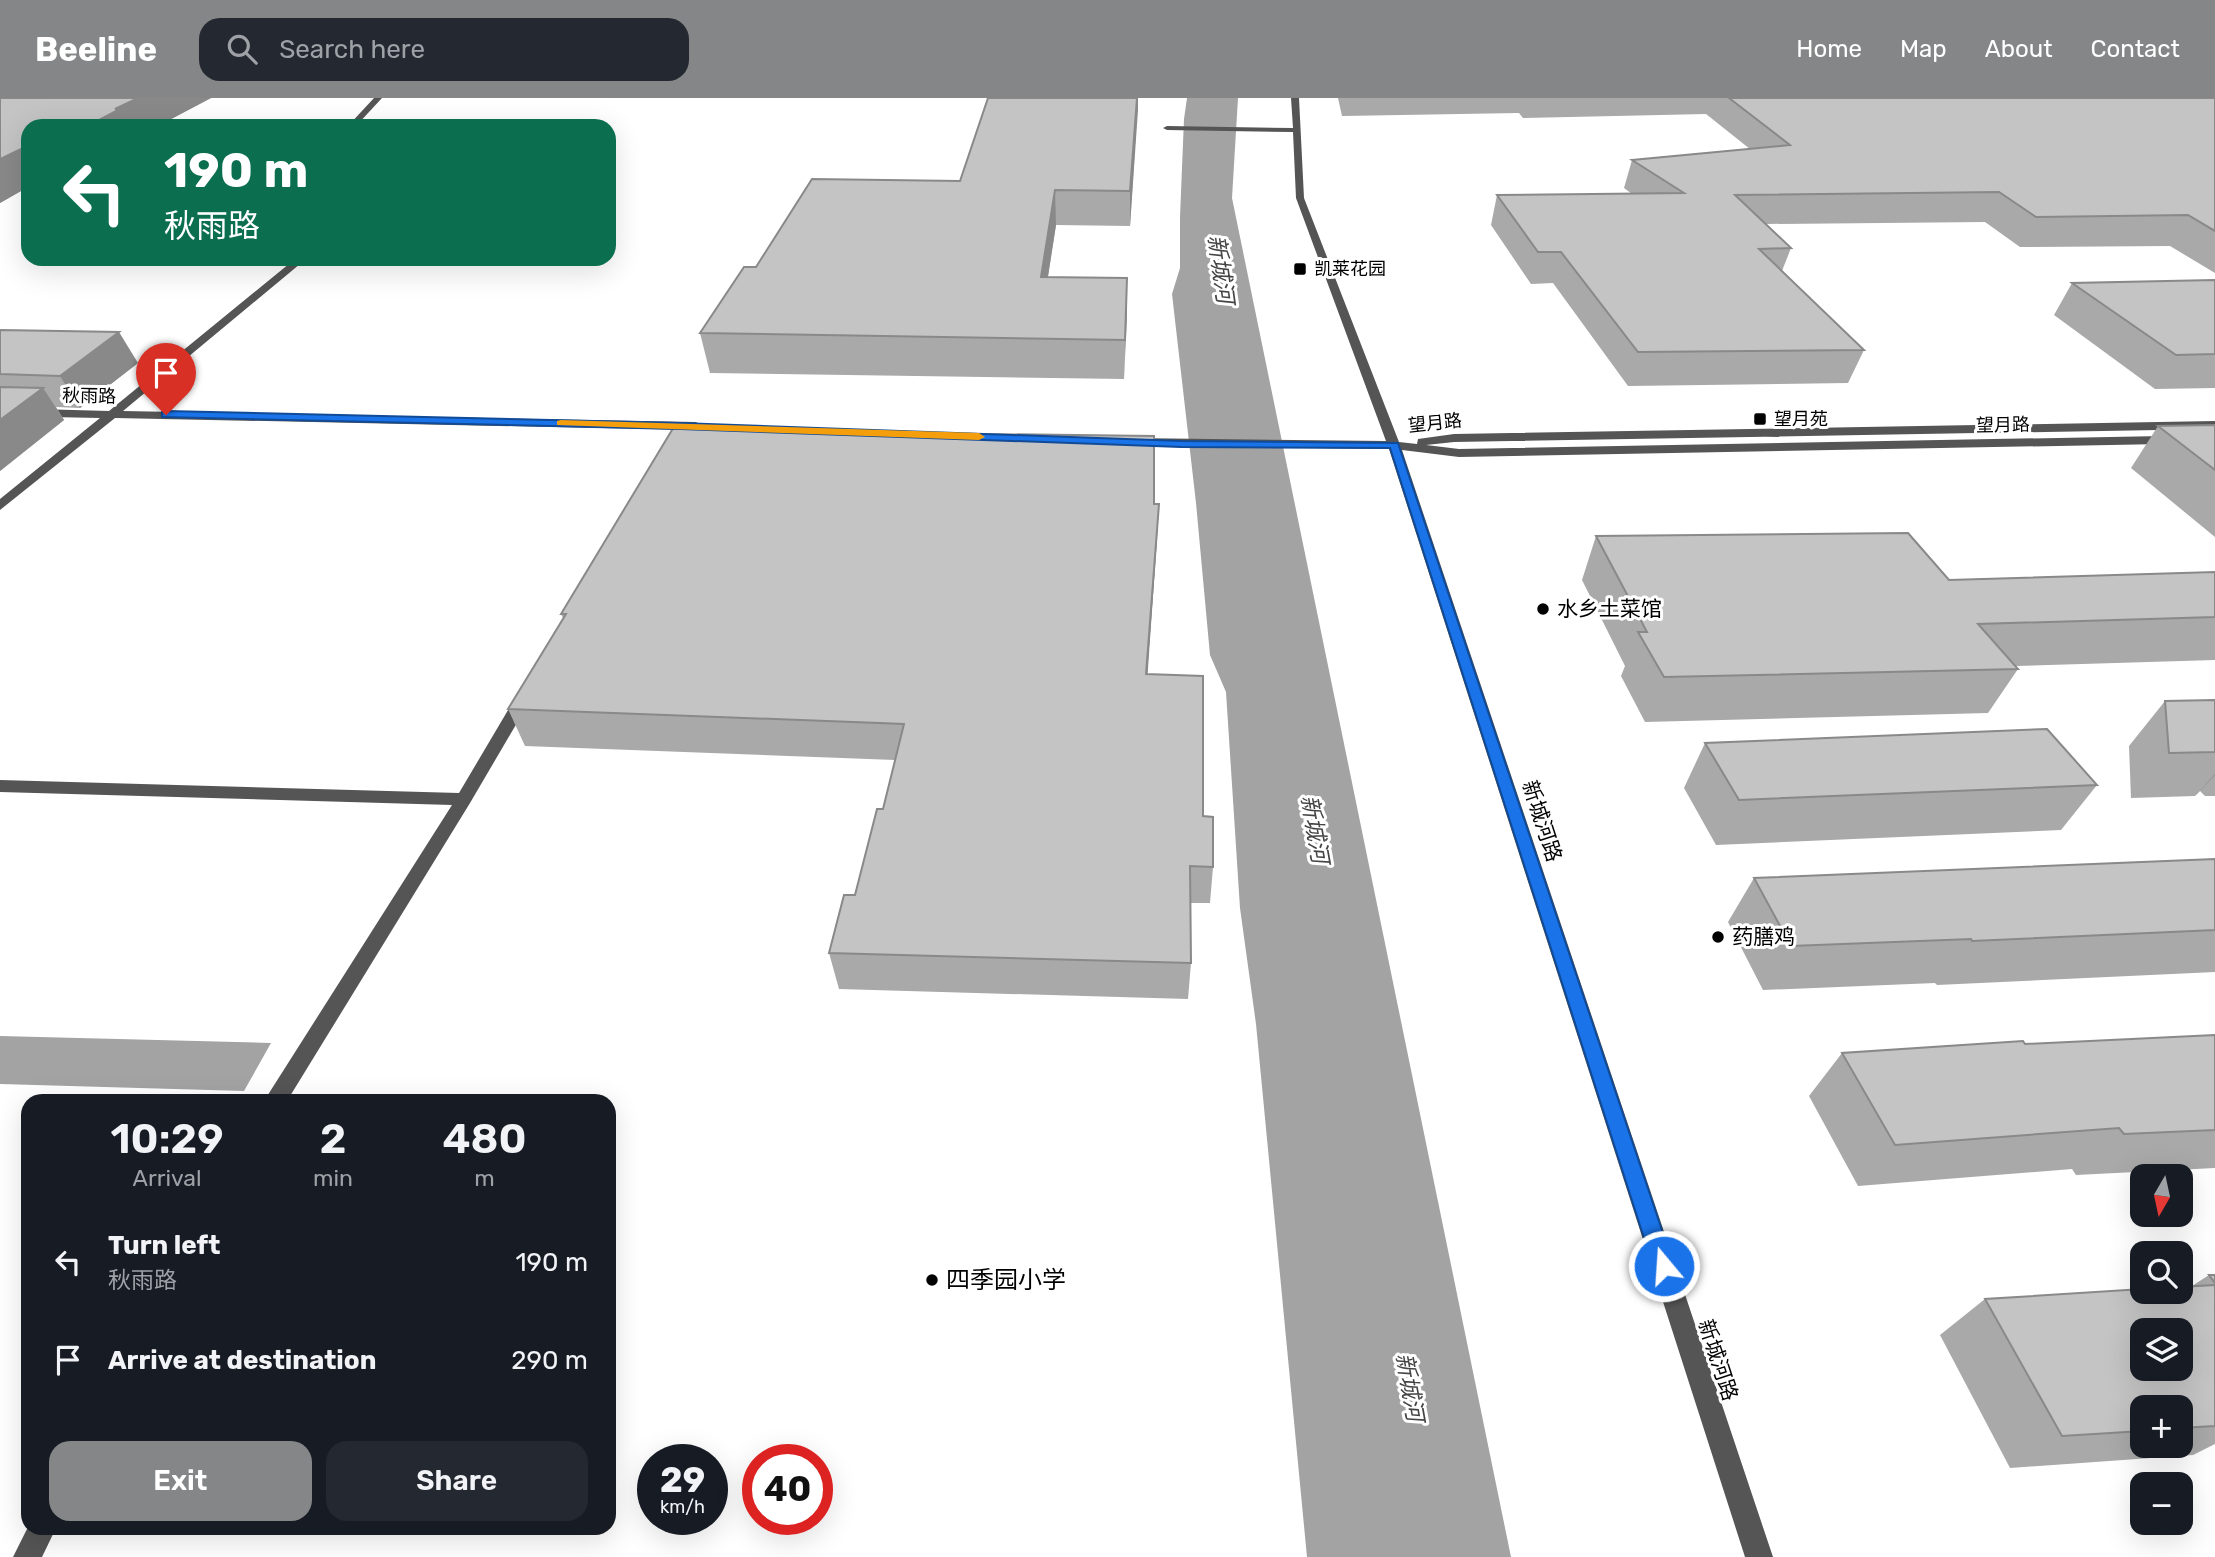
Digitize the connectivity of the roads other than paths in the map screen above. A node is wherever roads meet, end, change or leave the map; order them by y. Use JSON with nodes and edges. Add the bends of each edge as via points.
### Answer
{"nodes":[{"id":1,"x":378,"y":98,"type":"edge"},
{"id":2,"x":1295,"y":98,"type":"edge"},
{"id":3,"x":358,"y":119,"type":"edge"},
{"id":4,"x":1167,"y":128,"type":"dead end"},
{"id":5,"x":1296,"y":130,"type":"junction"},
{"id":6,"x":292,"y":266,"type":"edge"},
{"id":7,"x":0,"y":412,"type":"edge"},
{"id":8,"x":111,"y":414,"type":"junction"},
{"id":9,"x":2215,"y":425,"type":"edge"},
{"id":10,"x":708,"y":427,"type":"edge"},
{"id":11,"x":2215,"y":439,"type":"edge"},
{"id":12,"x":1112,"y":442,"type":"edge"},
{"id":13,"x":1394,"y":445,"type":"junction"},
{"id":14,"x":0,"y":506,"type":"edge"},
{"id":15,"x":533,"y":681,"type":"edge"},
{"id":16,"x":0,"y":786,"type":"edge"},
{"id":17,"x":464,"y":799,"type":"junction"},
{"id":18,"x":279,"y":1094,"type":"edge"},
{"id":19,"x":39,"y":1535,"type":"edge"},
{"id":20,"x":27,"y":1557,"type":"edge"},
{"id":21,"x":1759,"y":1557,"type":"edge"}],
"edges":[{"from":1,"to":3,"type":"street"},
{"from":2,"to":5,"type":"street","name":"新城河路"},
{"from":4,"to":5,"type":"street"},
{"from":5,"to":13,"type":"street","name":"新城河路","via":[[1300,198]]},
{"from":6,"to":8,"type":"street"},
{"from":7,"to":8,"type":"street","name":"秋雨路"},
{"from":8,"to":10,"type":"street","name":"秋雨路","via":[[677,431]]},
{"from":8,"to":14,"type":"street"},
{"from":9,"to":13,"type":"street","name":"望月路","via":[[1454,438]]},
{"from":11,"to":13,"type":"street","name":"望月路","via":[[1459,453]]},
{"from":12,"to":13,"type":"street"},
{"from":13,"to":21,"type":"street","name":"新城河路"},
{"from":15,"to":17,"type":"street"},
{"from":16,"to":17,"type":"street"},
{"from":17,"to":18,"type":"street"},
{"from":19,"to":20,"type":"street"}]}
